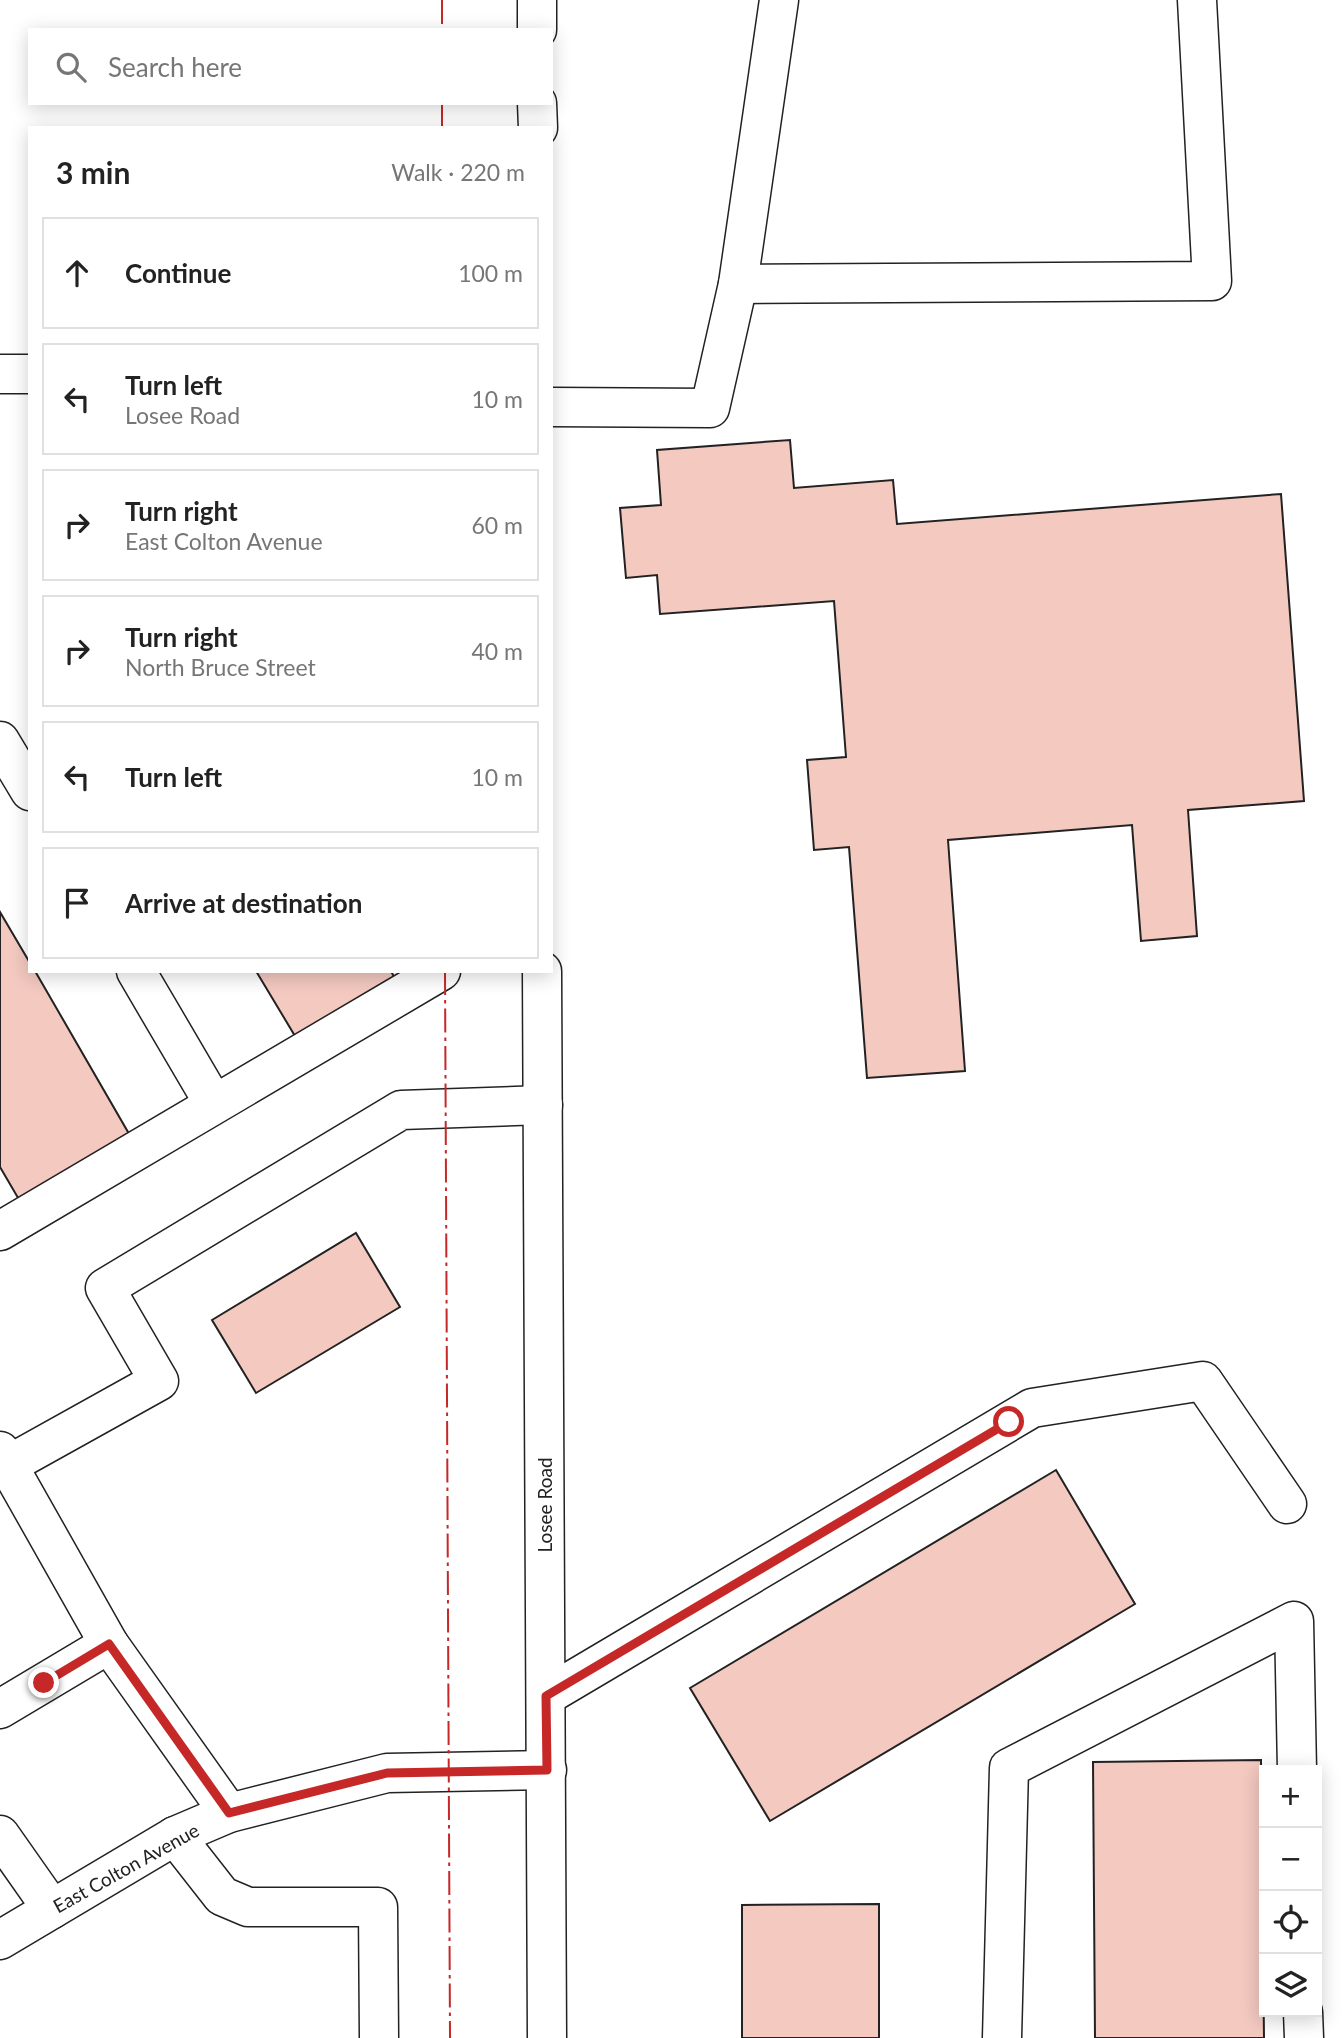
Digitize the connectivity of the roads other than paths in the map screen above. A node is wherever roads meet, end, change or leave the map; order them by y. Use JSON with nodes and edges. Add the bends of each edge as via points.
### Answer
{"nodes":[{"id":1,"x":537,"y":0,"type":"edge"},
{"id":2,"x":779,"y":0,"type":"edge"},
{"id":3,"x":1198,"y":0,"type":"edge"},
{"id":4,"x":537,"y":28,"type":"edge"},
{"id":5,"x":537,"y":105,"type":"edge"},
{"id":6,"x":538,"y":126,"type":"edge"},
{"id":7,"x":738,"y":284,"type":"junction"},
{"id":8,"x":0,"y":374,"type":"edge"},
{"id":9,"x":28,"y":374,"type":"edge"},
{"id":10,"x":553,"y":407,"type":"edge"},
{"id":11,"x":0,"y":741,"type":"edge"},
{"id":12,"x":28,"y":788,"type":"edge"},
{"id":13,"x":137,"y":973,"type":"edge"},
{"id":14,"x":437,"y":973,"type":"edge"},
{"id":15,"x":542,"y":973,"type":"edge"},
{"id":16,"x":214,"y":1104,"type":"junction"},
{"id":17,"x":543,"y":1105,"type":"junction"},
{"id":18,"x":0,"y":1231,"type":"edge"},
{"id":19,"x":4,"y":1458,"type":"edge"},
{"id":20,"x":1287,"y":1504,"type":"dead end"},
{"id":21,"x":109,"y":1644,"type":"junction"},
{"id":22,"x":546,"y":1696,"type":"junction"},
{"id":23,"x":0,"y":1709,"type":"edge"},
{"id":24,"x":1297,"y":1765,"type":"edge"},
{"id":25,"x":547,"y":1770,"type":"junction"},
{"id":26,"x":229,"y":1813,"type":"junction"},
{"id":27,"x":0,"y":1835,"type":"edge"},
{"id":28,"x":175,"y":1836,"type":"junction"},
{"id":29,"x":52,"y":1909,"type":"junction"},
{"id":30,"x":0,"y":1940,"type":"edge"},
{"id":31,"x":1304,"y":2017,"type":"edge"},
{"id":32,"x":379,"y":2038,"type":"edge"},
{"id":33,"x":548,"y":2038,"type":"edge"},
{"id":34,"x":1002,"y":2038,"type":"edge"},
{"id":35,"x":1304,"y":2038,"type":"edge"}],
"edges":[{"from":1,"to":4,"type":"main road"},
{"from":2,"to":7,"type":"main road"},
{"from":3,"to":7,"type":"main road","via":[[1212,281]]},
{"from":5,"to":6,"type":"main road"},
{"from":7,"to":10,"type":"main road","via":[[710,408]]},
{"from":8,"to":9,"type":"main road"},
{"from":11,"to":12,"type":"main road"},
{"from":13,"to":16,"type":"main road"},
{"from":14,"to":16,"type":"main road"},
{"from":15,"to":17,"type":"main road","name":"Losee Road"},
{"from":16,"to":18,"type":"main road"},
{"from":17,"to":19,"type":"main road","via":[[401,1110],[105,1288],[159,1381]]},
{"from":17,"to":22,"type":"main road","name":"Losee Road"},
{"from":19,"to":21,"type":"main road"},
{"from":20,"to":22,"type":"main road","via":[[1203,1381],[1032,1408]]},
{"from":21,"to":23,"type":"main road"},
{"from":21,"to":26,"type":"main road"},
{"from":22,"to":25,"type":"main road","name":"Losee Road"},
{"from":24,"to":34,"type":"main road","via":[[1294,1620],[1009,1768]]},
{"from":25,"to":26,"type":"main road","name":"East Colton Avenue","via":[[387,1773]]},
{"from":25,"to":33,"type":"main road","name":"Losee Road"},
{"from":26,"to":28,"type":"main road","name":"East Colton Avenue"},
{"from":27,"to":29,"type":"main road"},
{"from":28,"to":29,"type":"main road","name":"East Colton Avenue"},
{"from":28,"to":32,"type":"main road","via":[[222,1896],[248,1907],[378,1908]]},
{"from":29,"to":30,"type":"main road","name":"East Colton Avenue"},
{"from":31,"to":35,"type":"main road"}]}
